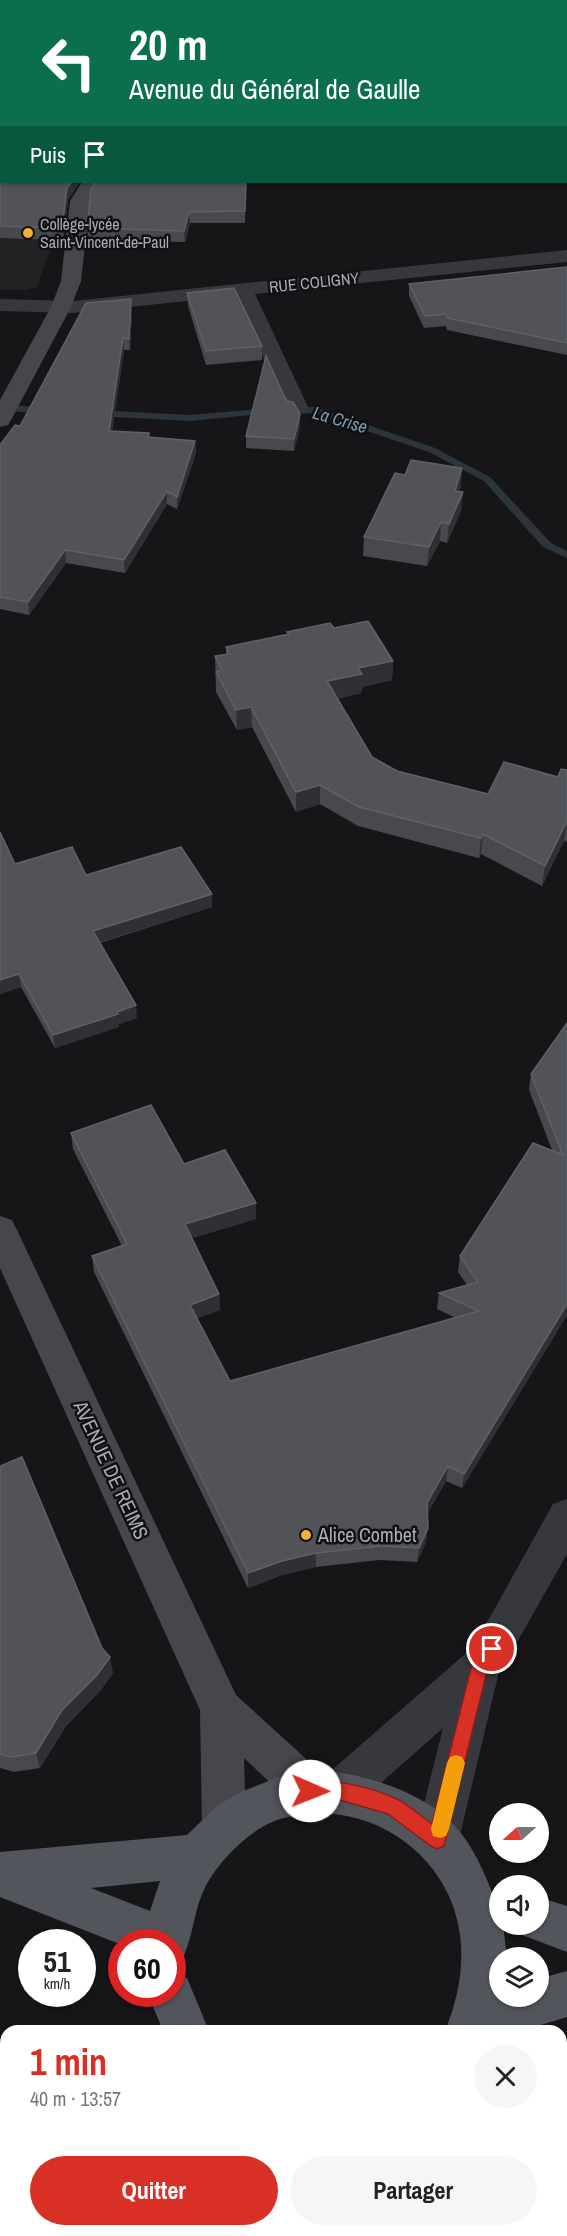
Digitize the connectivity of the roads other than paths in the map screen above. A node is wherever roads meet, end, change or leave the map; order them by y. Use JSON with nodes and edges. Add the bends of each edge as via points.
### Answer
{"nodes":[{"id":1,"x":90,"y":183,"type":"edge"},
{"id":2,"x":567,"y":256,"type":"edge"},
{"id":3,"x":242,"y":289,"type":"junction"},
{"id":4,"x":0,"y":305,"type":"edge"},
{"id":5,"x":61,"y":307,"type":"junction"},
{"id":6,"x":297,"y":407,"type":"edge"},
{"id":7,"x":7,"y":410,"type":"edge"},
{"id":8,"x":0,"y":1230,"type":"edge"},
{"id":9,"x":567,"y":1516,"type":"edge"},
{"id":10,"x":479,"y":1668,"type":"junction"},
{"id":11,"x":221,"y":1709,"type":"junction"},
{"id":12,"x":325,"y":1791,"type":"junction"},
{"id":13,"x":437,"y":1839,"type":"junction"},
{"id":14,"x":211,"y":1841,"type":"junction"},
{"id":15,"x":0,"y":1874,"type":"edge"},
{"id":16,"x":486,"y":1900,"type":"edge"},
{"id":17,"x":549,"y":1923,"type":"edge"},
{"id":18,"x":137,"y":1929,"type":"edge"},
{"id":19,"x":169,"y":1929,"type":"edge"},
{"id":20,"x":567,"y":1929,"type":"edge"},
{"id":21,"x":567,"y":1994,"type":"edge"},
{"id":22,"x":176,"y":2007,"type":"edge"},
{"id":23,"x":184,"y":2025,"type":"edge"},
{"id":24,"x":471,"y":2025,"type":"edge"},
{"id":25,"x":474,"y":2025,"type":"edge"}],
"edges":[{"from":1,"to":5,"type":"main road","via":[[80,201],[71,280]]},
{"from":2,"to":3,"type":"street","name":"RUE COLIGNY"},
{"from":3,"to":5,"type":"street","name":"RUE COLIGNY"},
{"from":3,"to":6,"type":"street"},
{"from":4,"to":5,"type":"street","name":"RUE COLIGNY"},
{"from":5,"to":7,"type":"main road"},
{"from":8,"to":11,"type":"main road","name":"AVENUE DE REIMS"},
{"from":9,"to":10,"type":"street"},
{"from":10,"to":12,"type":"street"},
{"from":10,"to":13,"type":"street"},
{"from":11,"to":12,"type":"main road","name":"AVENUE DE REIMS"},
{"from":11,"to":14,"type":"main road","name":"AVENUE DE REIMS"},
{"from":12,"to":13,"type":"main road","via":[[392,1806]]},
{"from":12,"to":14,"type":"main road","via":[[264,1802]]},
{"from":13,"to":16,"type":"main road"},
{"from":14,"to":15,"type":"main road"},
{"from":14,"to":19,"type":"main road","via":[[176,1895]]},
{"from":15,"to":18,"type":"main road"},
{"from":16,"to":24,"type":"main road","via":[[483,1979]]},
{"from":17,"to":20,"type":"main road"},
{"from":21,"to":25,"type":"main road"},
{"from":22,"to":23,"type":"main road"}]}
